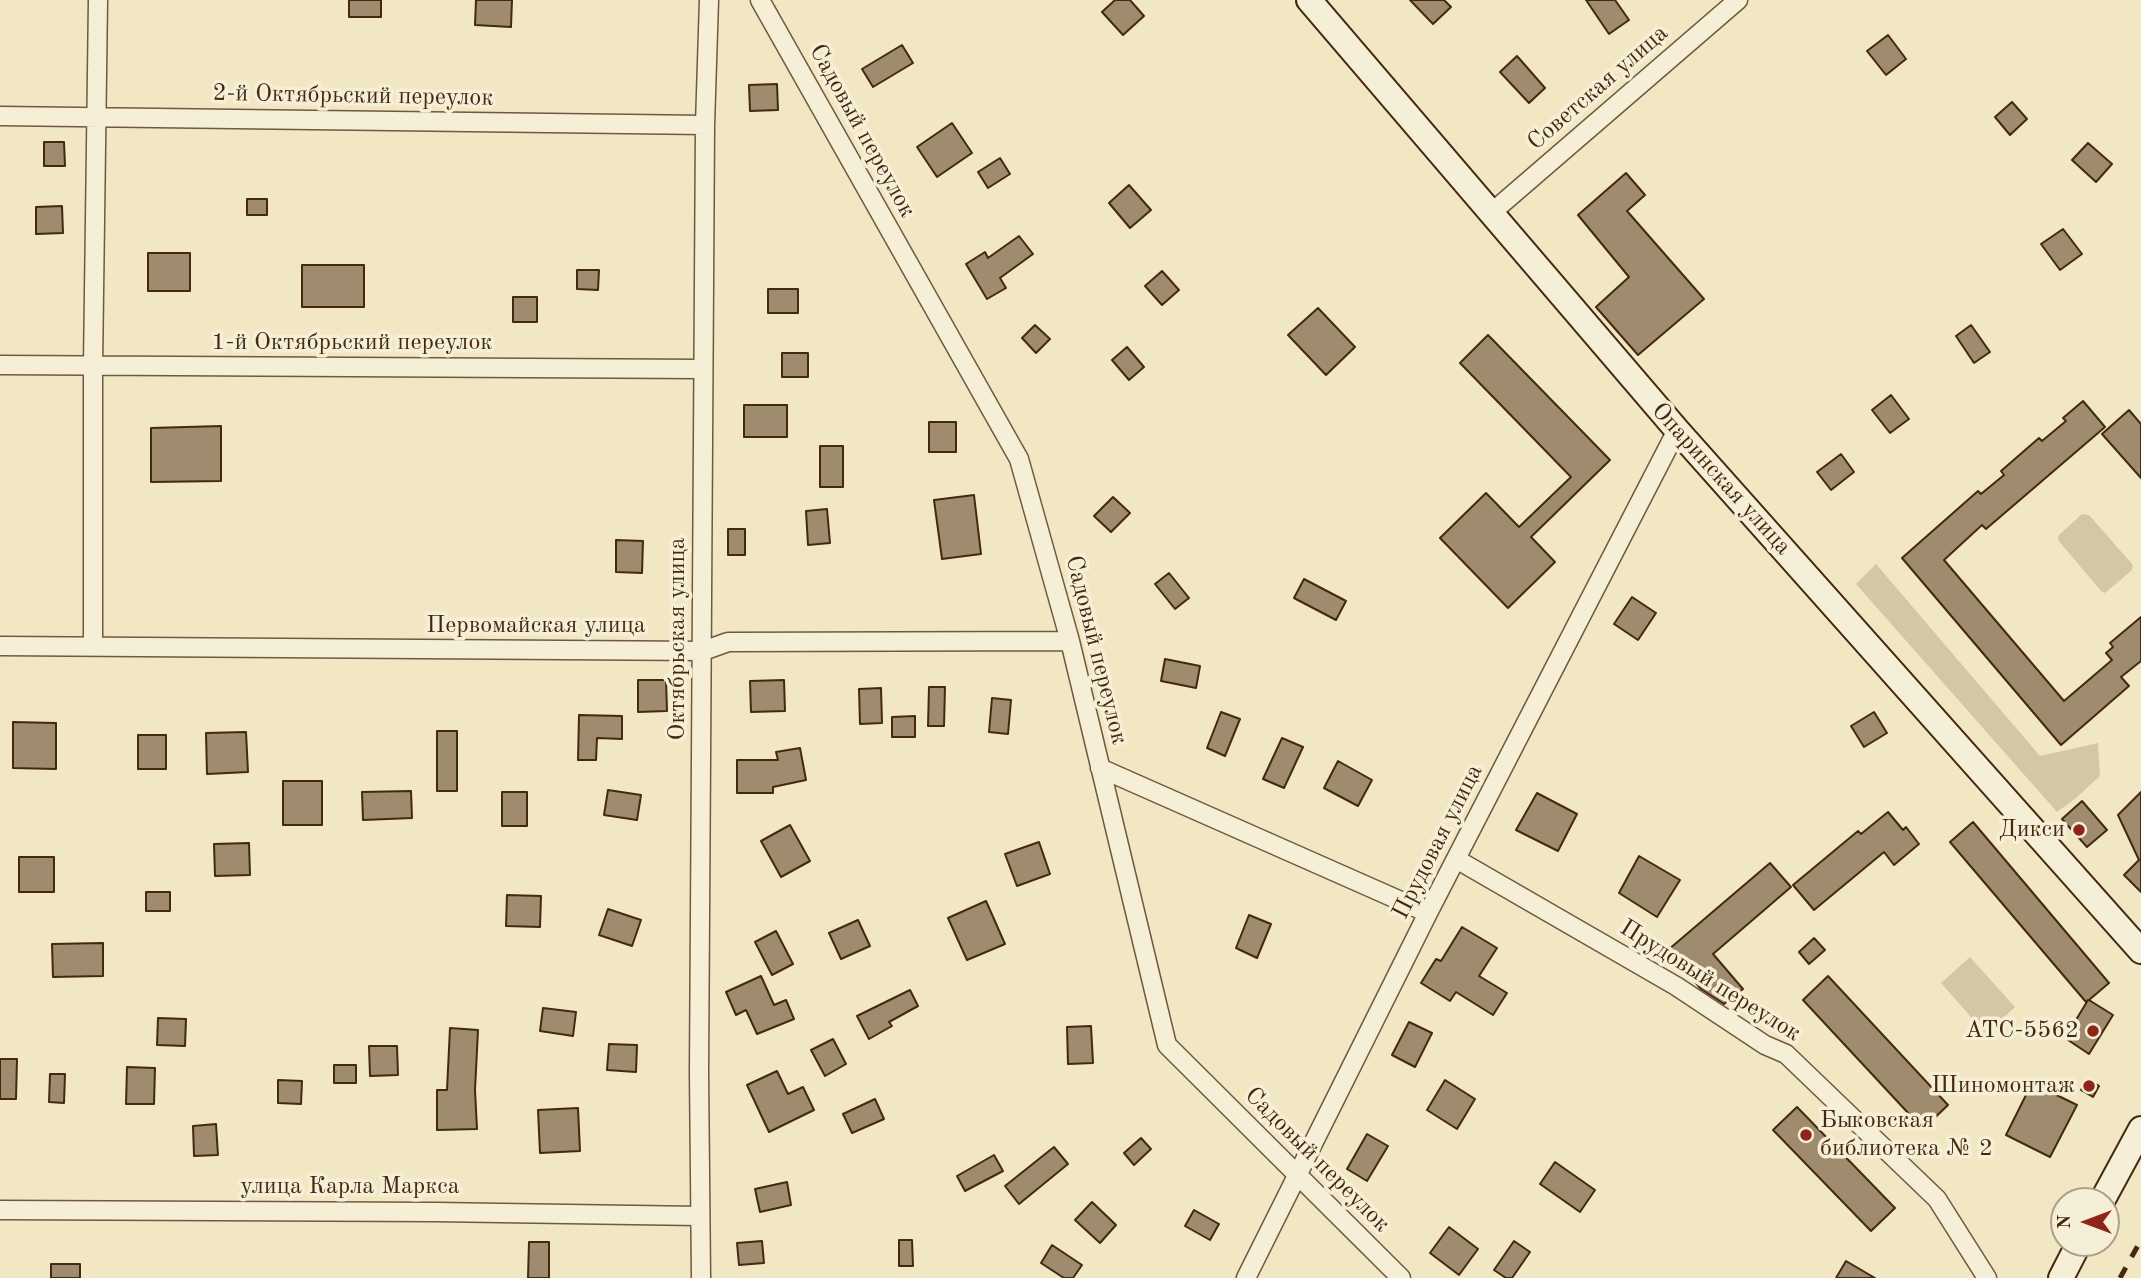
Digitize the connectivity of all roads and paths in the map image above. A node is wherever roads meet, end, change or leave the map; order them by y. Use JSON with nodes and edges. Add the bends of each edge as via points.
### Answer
{"nodes":[{"id":1,"x":98,"y":0,"type":"edge"},
{"id":2,"x":709,"y":0,"type":"edge"},
{"id":3,"x":760,"y":0,"type":"edge"},
{"id":4,"x":1310,"y":0,"type":"edge"},
{"id":5,"x":1738,"y":0,"type":"edge"},
{"id":6,"x":0,"y":116,"type":"edge"},
{"id":7,"x":98,"y":117,"type":"junction"},
{"id":8,"x":705,"y":125,"type":"junction"},
{"id":9,"x":1490,"y":214,"type":"junction"},
{"id":10,"x":0,"y":365,"type":"edge"},
{"id":11,"x":93,"y":366,"type":"junction"},
{"id":12,"x":704,"y":369,"type":"junction"},
{"id":13,"x":1676,"y":430,"type":"junction"},
{"id":14,"x":1070,"y":641,"type":"junction"},
{"id":15,"x":0,"y":646,"type":"edge"},
{"id":16,"x":93,"y":646,"type":"junction"},
{"id":17,"x":704,"y":651,"type":"junction"},
{"id":18,"x":1100,"y":768,"type":"junction"},
{"id":19,"x":1456,"y":859,"type":"junction"},
{"id":20,"x":1429,"y":913,"type":"junction"},
{"id":21,"x":2141,"y":951,"type":"edge"},
{"id":22,"x":2141,"y":1129,"type":"edge"},
{"id":23,"x":1298,"y":1174,"type":"junction"},
{"id":24,"x":2110,"y":1187,"type":"edge"},
{"id":25,"x":0,"y":1210,"type":"edge"},
{"id":26,"x":699,"y":1216,"type":"junction"},
{"id":27,"x":2072,"y":1257,"type":"edge"},
{"id":28,"x":701,"y":1278,"type":"edge"},
{"id":29,"x":1246,"y":1278,"type":"edge"},
{"id":30,"x":1401,"y":1278,"type":"edge"},
{"id":31,"x":1987,"y":1278,"type":"edge"},
{"id":32,"x":2061,"y":1278,"type":"edge"}],
"edges":[{"from":1,"to":7,"type":"street"},
{"from":2,"to":8,"type":"street","name":"Октябрьская улица"},
{"from":3,"to":14,"type":"street","name":"Садовый переулок","via":[[1020,459]]},
{"from":4,"to":9,"type":"main road","name":"Опаринская улица"},
{"from":5,"to":9,"type":"street","name":"Советская улица"},
{"from":6,"to":7,"type":"street","name":"2-й Октябрьский переулок"},
{"from":7,"to":8,"type":"street","name":"2-й Октябрьский переулок"},
{"from":7,"to":11,"type":"street"},
{"from":8,"to":12,"type":"street","name":"Октябрьская улица"},
{"from":9,"to":13,"type":"main road","name":"Опаринская улица"},
{"from":10,"to":11,"type":"street","name":"1-й Октябрьский переулок"},
{"from":11,"to":12,"type":"street","name":"1-й Октябрьский переулок"},
{"from":11,"to":16,"type":"street"},
{"from":12,"to":17,"type":"street","name":"Октябрьская улица"},
{"from":13,"to":19,"type":"street","name":"Прудовая улица"},
{"from":13,"to":21,"type":"main road","name":"Опаринская улица"},
{"from":14,"to":17,"type":"street","name":"Первомайская улица","via":[[728,642]]},
{"from":14,"to":18,"type":"street","name":"Садовый переулок"},
{"from":15,"to":16,"type":"street","name":"Первомайская улица"},
{"from":16,"to":17,"type":"street","name":"Первомайская улица"},
{"from":17,"to":26,"type":"street","name":"Октябрьская улица"},
{"from":18,"to":20,"type":"street"},
{"from":18,"to":23,"type":"street","name":"Садовый переулок","via":[[1167,1045]]},
{"from":19,"to":20,"type":"street","name":"Прудовая улица"},
{"from":19,"to":31,"type":"street","name":"Прудовый переулок","via":[[1786,1054],[1937,1199]]},
{"from":20,"to":23,"type":"street","name":"Прудовая улица"},
{"from":22,"to":24,"type":"main road"},
{"from":23,"to":29,"type":"street","name":"Прудовая улица"},
{"from":23,"to":30,"type":"street","name":"Садовый переулок"},
{"from":25,"to":26,"type":"street","name":"улица Карла Маркса"},
{"from":26,"to":28,"type":"street","name":"Октябрьская улица"},
{"from":27,"to":32,"type":"main road"}]}
